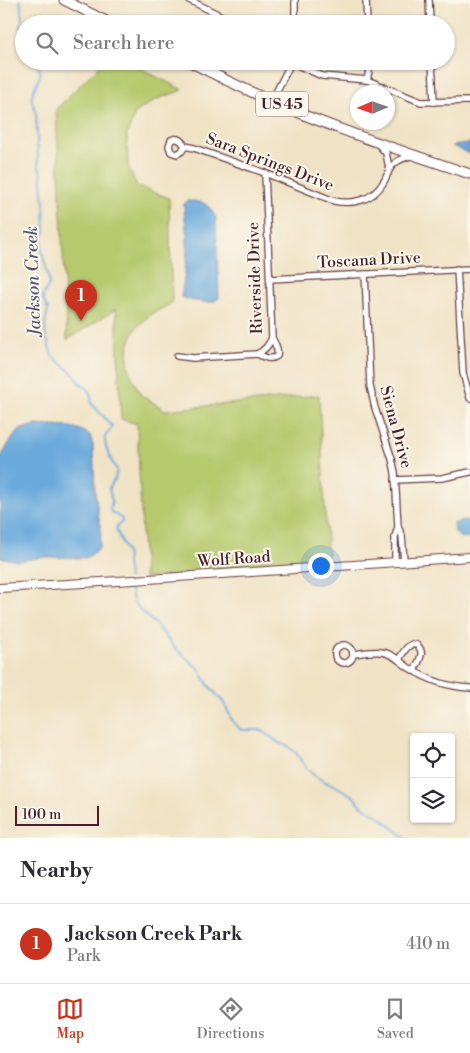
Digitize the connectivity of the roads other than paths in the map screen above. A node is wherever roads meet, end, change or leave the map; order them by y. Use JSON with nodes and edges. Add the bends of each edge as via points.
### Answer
{"nodes":[{"id":1,"x":64,"y":0,"type":"edge"},
{"id":2,"x":189,"y":0,"type":"edge"},
{"id":3,"x":295,"y":0,"type":"edge"},
{"id":4,"x":366,"y":0,"type":"edge"},
{"id":5,"x":430,"y":0,"type":"edge"},
{"id":6,"x":94,"y":15,"type":"edge"},
{"id":7,"x":220,"y":15,"type":"edge"},
{"id":8,"x":295,"y":15,"type":"edge"},
{"id":9,"x":367,"y":15,"type":"edge"},
{"id":10,"x":430,"y":15,"type":"edge"},
{"id":11,"x":206,"y":70,"type":"edge"},
{"id":12,"x":288,"y":70,"type":"edge"},
{"id":13,"x":309,"y":70,"type":"edge"},
{"id":14,"x":369,"y":70,"type":"edge"},
{"id":15,"x":432,"y":70,"type":"edge"},
{"id":16,"x":367,"y":80,"type":"junction"},
{"id":17,"x":272,"y":100,"type":"junction"},
{"id":18,"x":470,"y":100,"type":"edge"},
{"id":19,"x":434,"y":102,"type":"junction"},
{"id":20,"x":377,"y":143,"type":"junction"},
{"id":21,"x":185,"y":146,"type":"dead end"},
{"id":22,"x":413,"y":155,"type":"junction"},
{"id":23,"x":390,"y":168,"type":"junction"},
{"id":24,"x":265,"y":173,"type":"junction"},
{"id":25,"x":470,"y":174,"type":"edge"},
{"id":26,"x":457,"y":269,"type":"junction"},
{"id":27,"x":470,"y":269,"type":"edge"},
{"id":28,"x":365,"y":274,"type":"junction"},
{"id":29,"x":270,"y":279,"type":"junction"},
{"id":30,"x":272,"y":338,"type":"junction"},
{"id":31,"x":257,"y":354,"type":"junction"},
{"id":32,"x":177,"y":356,"type":"dead end"},
{"id":33,"x":470,"y":398,"type":"edge"},
{"id":34,"x":470,"y":472,"type":"edge"},
{"id":35,"x":396,"y":480,"type":"junction"},
{"id":36,"x":470,"y":557,"type":"edge"},
{"id":37,"x":400,"y":561,"type":"junction"},
{"id":38,"x":0,"y":588,"type":"edge"},
{"id":39,"x":353,"y":654,"type":"dead end"},
{"id":40,"x":398,"y":660,"type":"junction"},
{"id":41,"x":414,"y":671,"type":"junction"},
{"id":42,"x":470,"y":688,"type":"edge"}],
"edges":[{"from":1,"to":6,"type":"main road"},
{"from":2,"to":7,"type":"street"},
{"from":3,"to":8,"type":"street"},
{"from":4,"to":9,"type":"street"},
{"from":5,"to":10,"type":"street"},
{"from":11,"to":17,"type":"main road","number":"US 45"},
{"from":12,"to":17,"type":"street"},
{"from":13,"to":16,"type":"street","via":[[322,76]]},
{"from":14,"to":16,"type":"street"},
{"from":15,"to":19,"type":"street"},
{"from":16,"to":19,"type":"street","via":[[421,102]]},
{"from":17,"to":20,"type":"main road","number":"US 45"},
{"from":18,"to":19,"type":"street"},
{"from":20,"to":22,"type":"main road","number":"US 45"},
{"from":20,"to":23,"type":"street","via":[[386,153]]},
{"from":21,"to":24,"type":"street","name":"Sara Springs Drive"},
{"from":22,"to":23,"type":"street"},
{"from":22,"to":25,"type":"main road","number":"US 45"},
{"from":23,"to":24,"type":"street","name":"Sara Springs Drive","via":[[376,192],[356,202],[343,203]]},
{"from":24,"to":29,"type":"street","name":"Riverside Drive"},
{"from":26,"to":27,"type":"street","name":"Toscana Drive"},
{"from":26,"to":28,"type":"street","name":"Toscana Drive"},
{"from":26,"to":33,"type":"street","via":[[463,373]]},
{"from":28,"to":29,"type":"street","name":"Toscana Drive"},
{"from":28,"to":35,"type":"street","name":"Siena Drive","via":[[370,386]]},
{"from":29,"to":30,"type":"street","name":"Riverside Drive"},
{"from":30,"to":31,"type":"street","name":"Riverside Drive","via":[[269,346]]},
{"from":30,"to":31,"type":"street","via":[[277,356],[268,359]]},
{"from":31,"to":32,"type":"street","name":"Riverside Drive"},
{"from":34,"to":35,"type":"street","via":[[442,478]]},
{"from":35,"to":37,"type":"street","name":"Siena Drive","via":[[398,528],[395,537]]},
{"from":36,"to":37,"type":"main road","name":"Wolf Road"},
{"from":37,"to":38,"type":"main road","name":"Wolf Road"},
{"from":39,"to":40,"type":"street","via":[[382,652]]},
{"from":40,"to":41,"type":"street"},
{"from":40,"to":41,"type":"street","via":[[411,644],[419,646],[421,656]]},
{"from":41,"to":42,"type":"street","via":[[450,686]]}]}
